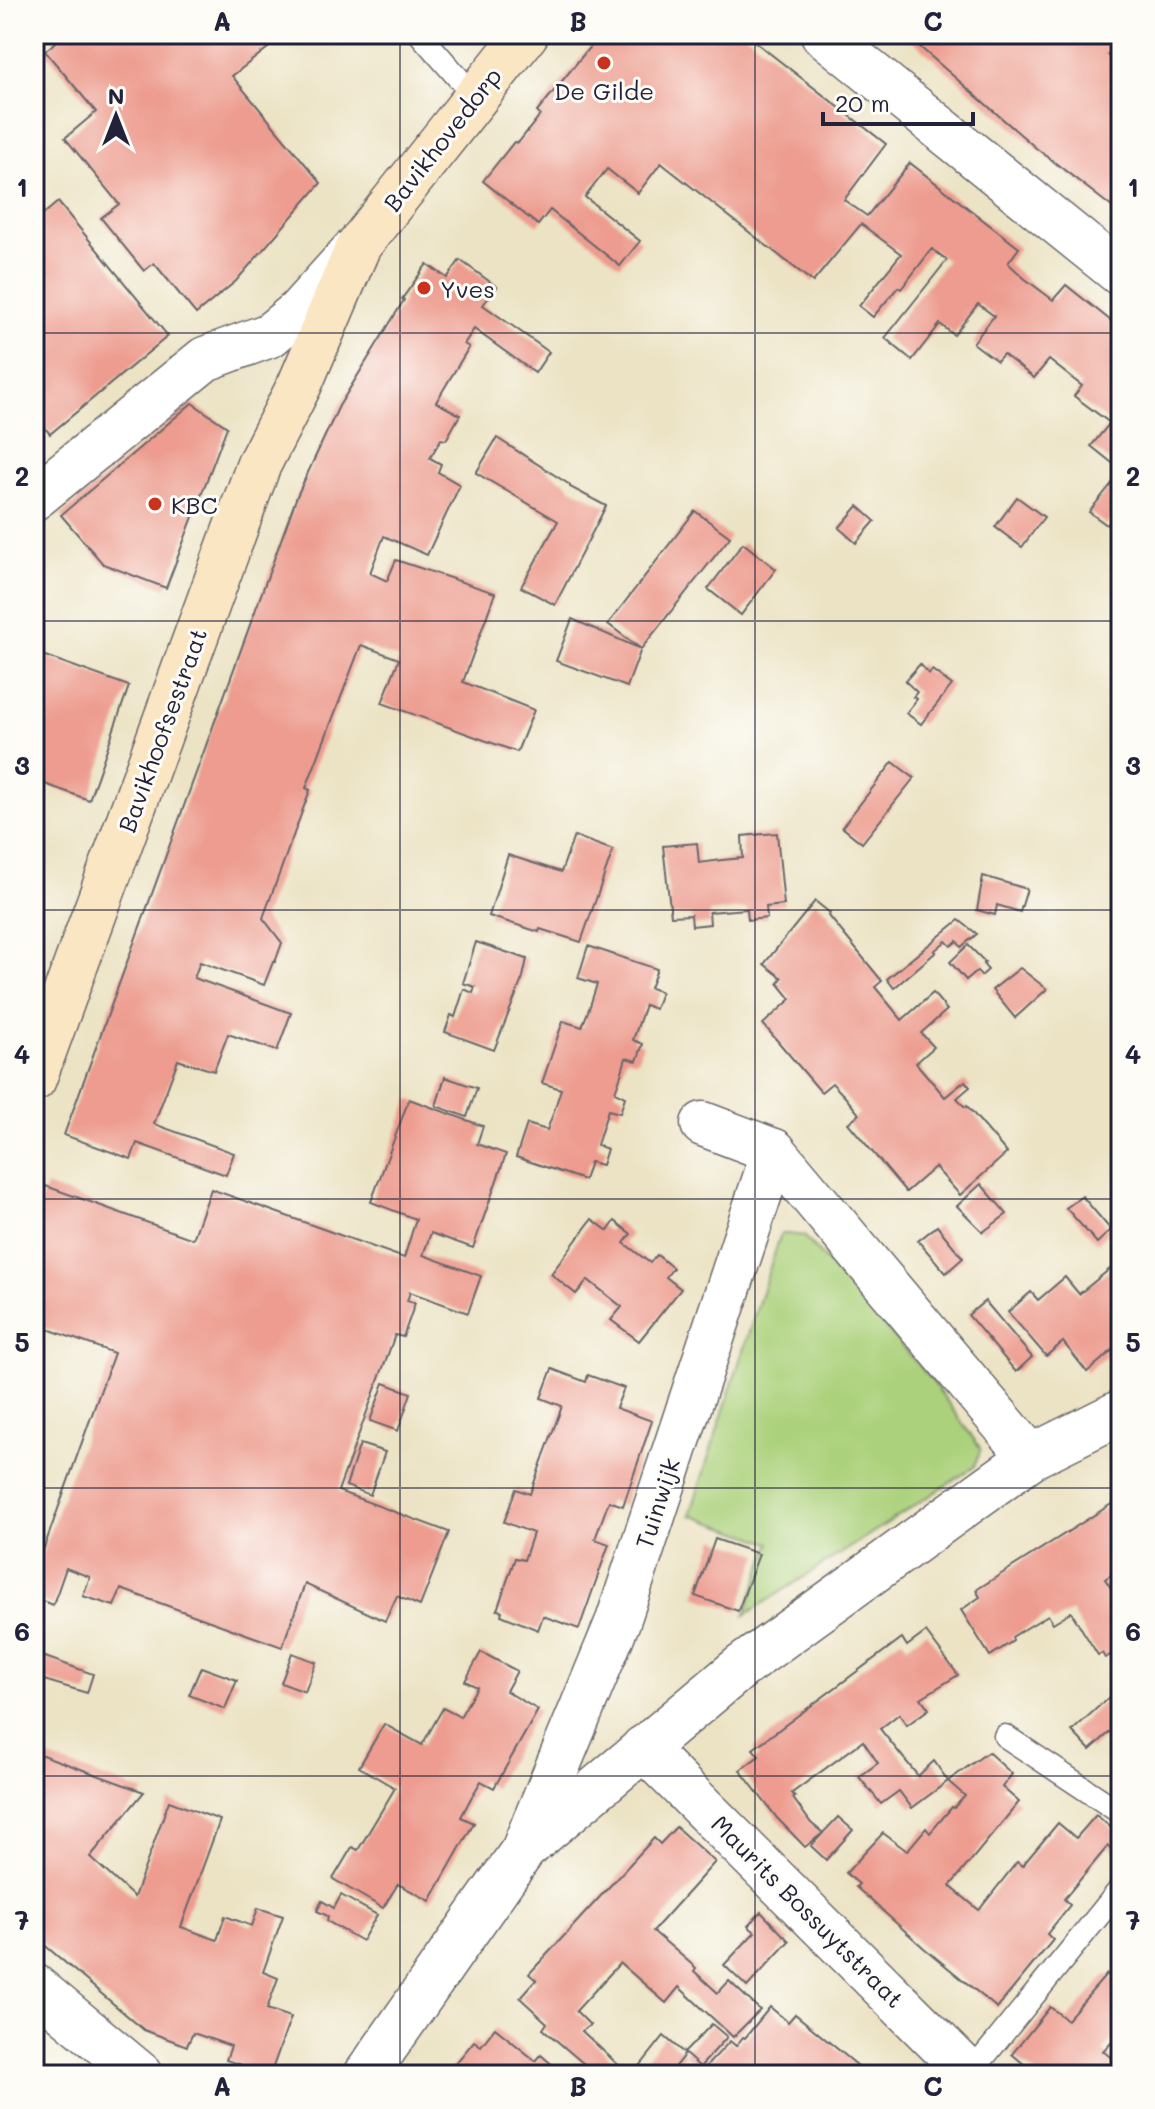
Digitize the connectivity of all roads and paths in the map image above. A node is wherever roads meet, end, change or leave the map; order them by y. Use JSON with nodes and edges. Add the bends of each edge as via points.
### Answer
{"nodes":[{"id":1,"x":420,"y":34,"type":"edge"},
{"id":2,"x":526,"y":34,"type":"edge"},
{"id":3,"x":823,"y":34,"type":"edge"},
{"id":4,"x":475,"y":97,"type":"junction"},
{"id":5,"x":359,"y":245,"type":"junction"},
{"id":6,"x":1121,"y":274,"type":"edge"},
{"id":7,"x":236,"y":348,"type":"junction"},
{"id":8,"x":300,"y":384,"type":"junction"},
{"id":9,"x":34,"y":498,"type":"edge"},
{"id":10,"x":34,"y":1079,"type":"edge"},
{"id":11,"x":703,"y":1124,"type":"dead end"},
{"id":12,"x":774,"y":1151,"type":"junction"},
{"id":13,"x":1121,"y":1412,"type":"edge"},
{"id":14,"x":1031,"y":1457,"type":"junction"},
{"id":15,"x":1005,"y":1736,"type":"dead end"},
{"id":16,"x":643,"y":1748,"type":"junction"},
{"id":17,"x":1121,"y":1813,"type":"edge"},
{"id":18,"x":524,"y":1849,"type":"junction"},
{"id":19,"x":1121,"y":1888,"type":"edge"},
{"id":20,"x":34,"y":1986,"type":"edge"},
{"id":21,"x":971,"y":2074,"type":"edge"},
{"id":22,"x":141,"y":2075,"type":"edge"},
{"id":23,"x":366,"y":2075,"type":"edge"}],
"edges":[{"from":1,"to":4,"type":"lane"},
{"from":2,"to":4,"type":"street","name":"Bavikhovedorp"},
{"from":3,"to":6,"type":"street"},
{"from":4,"to":5,"type":"street","name":"Bavikhovedorp"},
{"from":5,"to":7,"type":"street","name":"Bavikhovedorp","via":[[298,312],[270,335]]},
{"from":5,"to":8,"type":"street","name":"Bavikhovedorp"},
{"from":7,"to":8,"type":"street","via":[[264,355]]},
{"from":7,"to":9,"type":"street","name":"Bavikhovedorp","via":[[205,359]]},
{"from":8,"to":10,"type":"street","name":"Bavikhoofsestraat","via":[[259,464]]},
{"from":11,"to":12,"type":"street"},
{"from":12,"to":14,"type":"street"},
{"from":12,"to":18,"type":"street","name":"Tuinwijk","via":[[618,1621]]},
{"from":13,"to":14,"type":"street","name":"Tuinwijk"},
{"from":14,"to":16,"type":"street","name":"Tuinwijk","via":[[741,1667]]},
{"from":15,"to":17,"type":"lane"},
{"from":16,"to":18,"type":"street","name":"Tuinwijk"},
{"from":16,"to":21,"type":"street","name":"Maurits Bossuytstraat"},
{"from":18,"to":23,"type":"street","name":"Tuinwijk"},
{"from":19,"to":21,"type":"lane"},
{"from":20,"to":22,"type":"street"}]}
